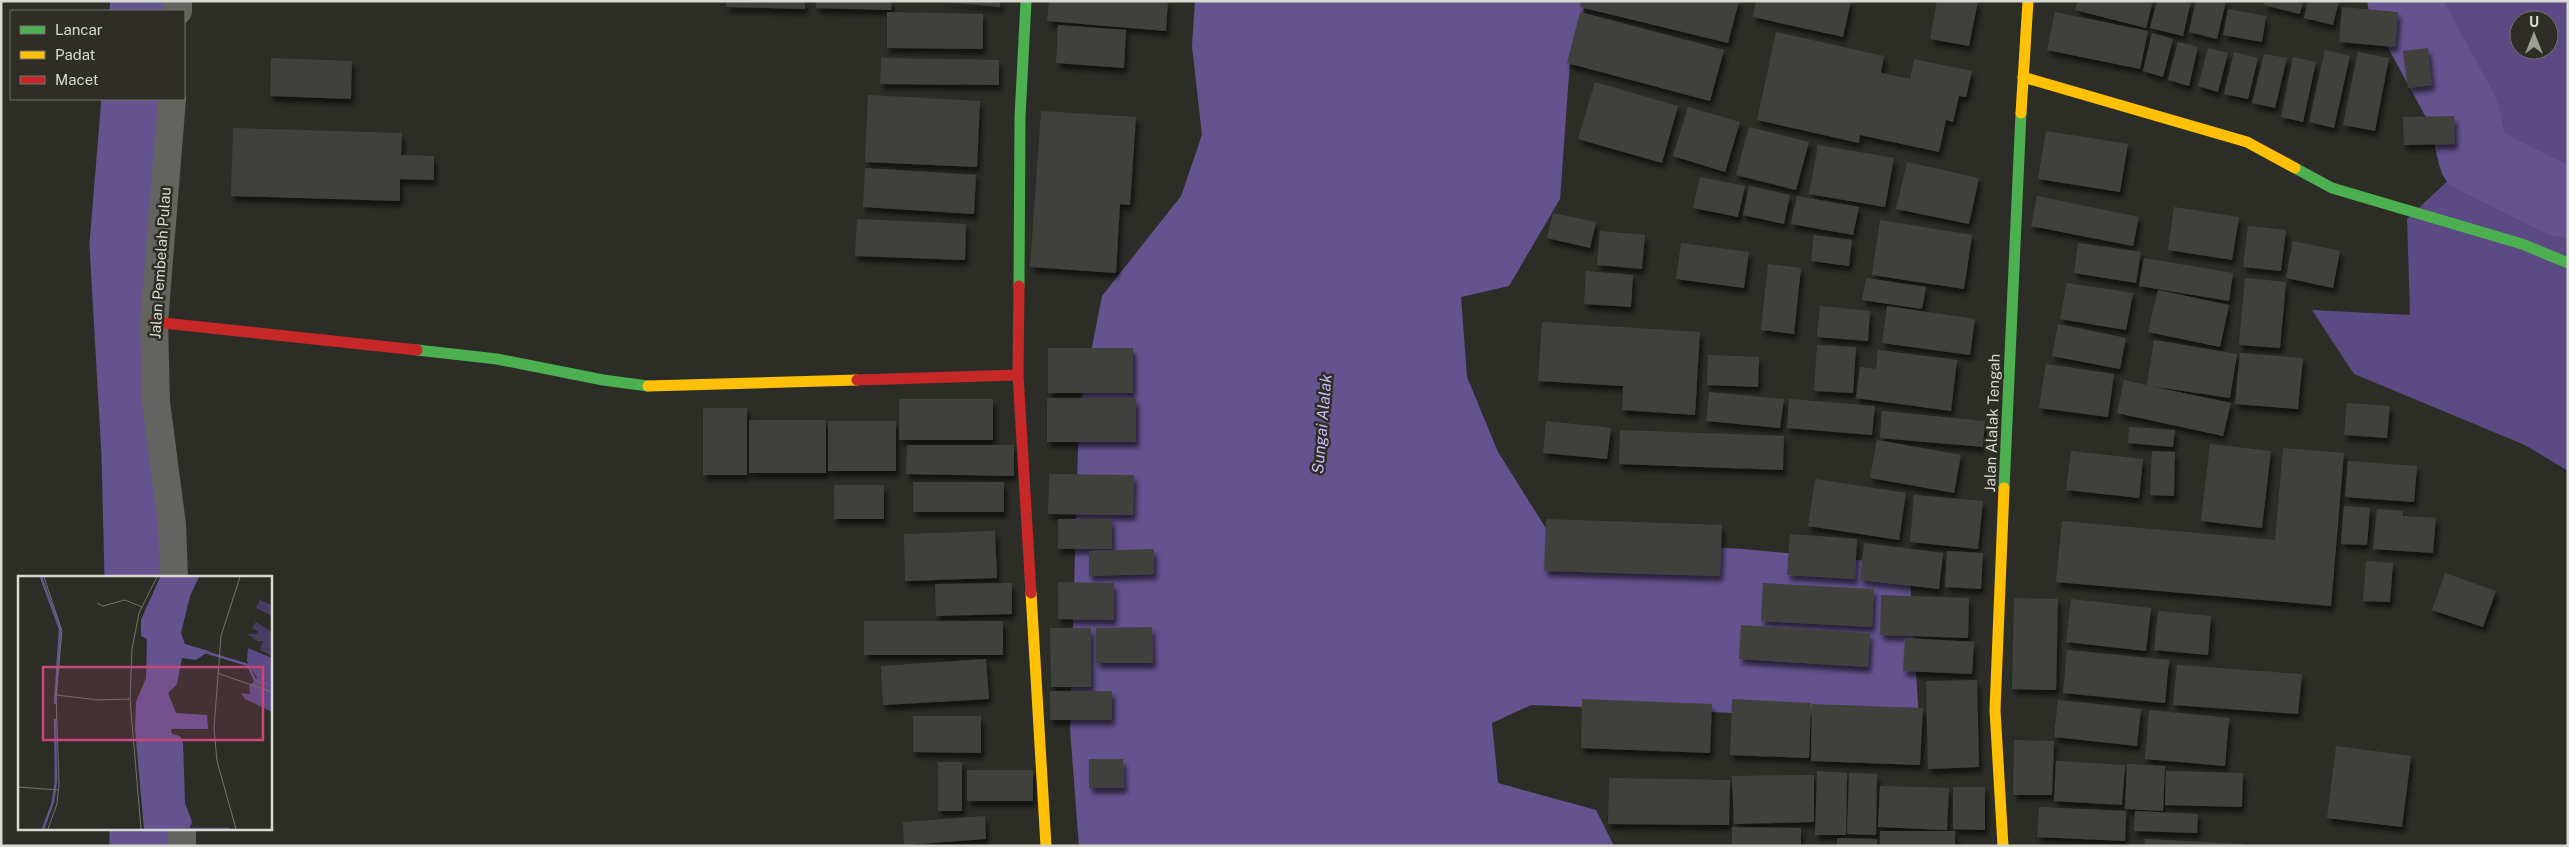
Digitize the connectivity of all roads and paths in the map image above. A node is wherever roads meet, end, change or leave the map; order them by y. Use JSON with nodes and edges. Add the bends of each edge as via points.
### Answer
{"nodes":[{"id":1,"x":1026,"y":1,"type":"edge"},
{"id":2,"x":2028,"y":1,"type":"edge"},
{"id":3,"x":2023,"y":76,"type":"junction"},
{"id":4,"x":172,"y":100,"type":"edge"},
{"id":5,"x":2568,"y":263,"type":"edge"},
{"id":6,"x":154,"y":322,"type":"junction"},
{"id":7,"x":1018,"y":375,"type":"junction"},
{"id":8,"x":174,"y":576,"type":"edge"},
{"id":9,"x":182,"y":830,"type":"edge"},
{"id":10,"x":182,"y":846,"type":"edge"},
{"id":11,"x":1046,"y":846,"type":"edge"},
{"id":12,"x":2003,"y":846,"type":"edge"}],
"edges":[{"from":1,"to":7,"type":"street","via":[[1020,117]]},
{"from":2,"to":3,"type":"street","name":"Jalan Alalak Tengah"},
{"from":3,"to":5,"type":"street","via":[[2247,142],[2332,188],[2522,244]]},
{"from":3,"to":12,"type":"street","name":"Jalan Alalak Tengah","via":[[1995,710]]},
{"from":4,"to":6,"type":"street","name":"Jalan Pembelah Pulau"},
{"from":6,"to":7,"type":"street","via":[[497,359],[603,380],[659,387]]},
{"from":6,"to":8,"type":"street","name":"Jalan Pembelah Pulau","via":[[156,402],[172,525]]},
{"from":7,"to":11,"type":"street"},
{"from":9,"to":10,"type":"street"}]}
